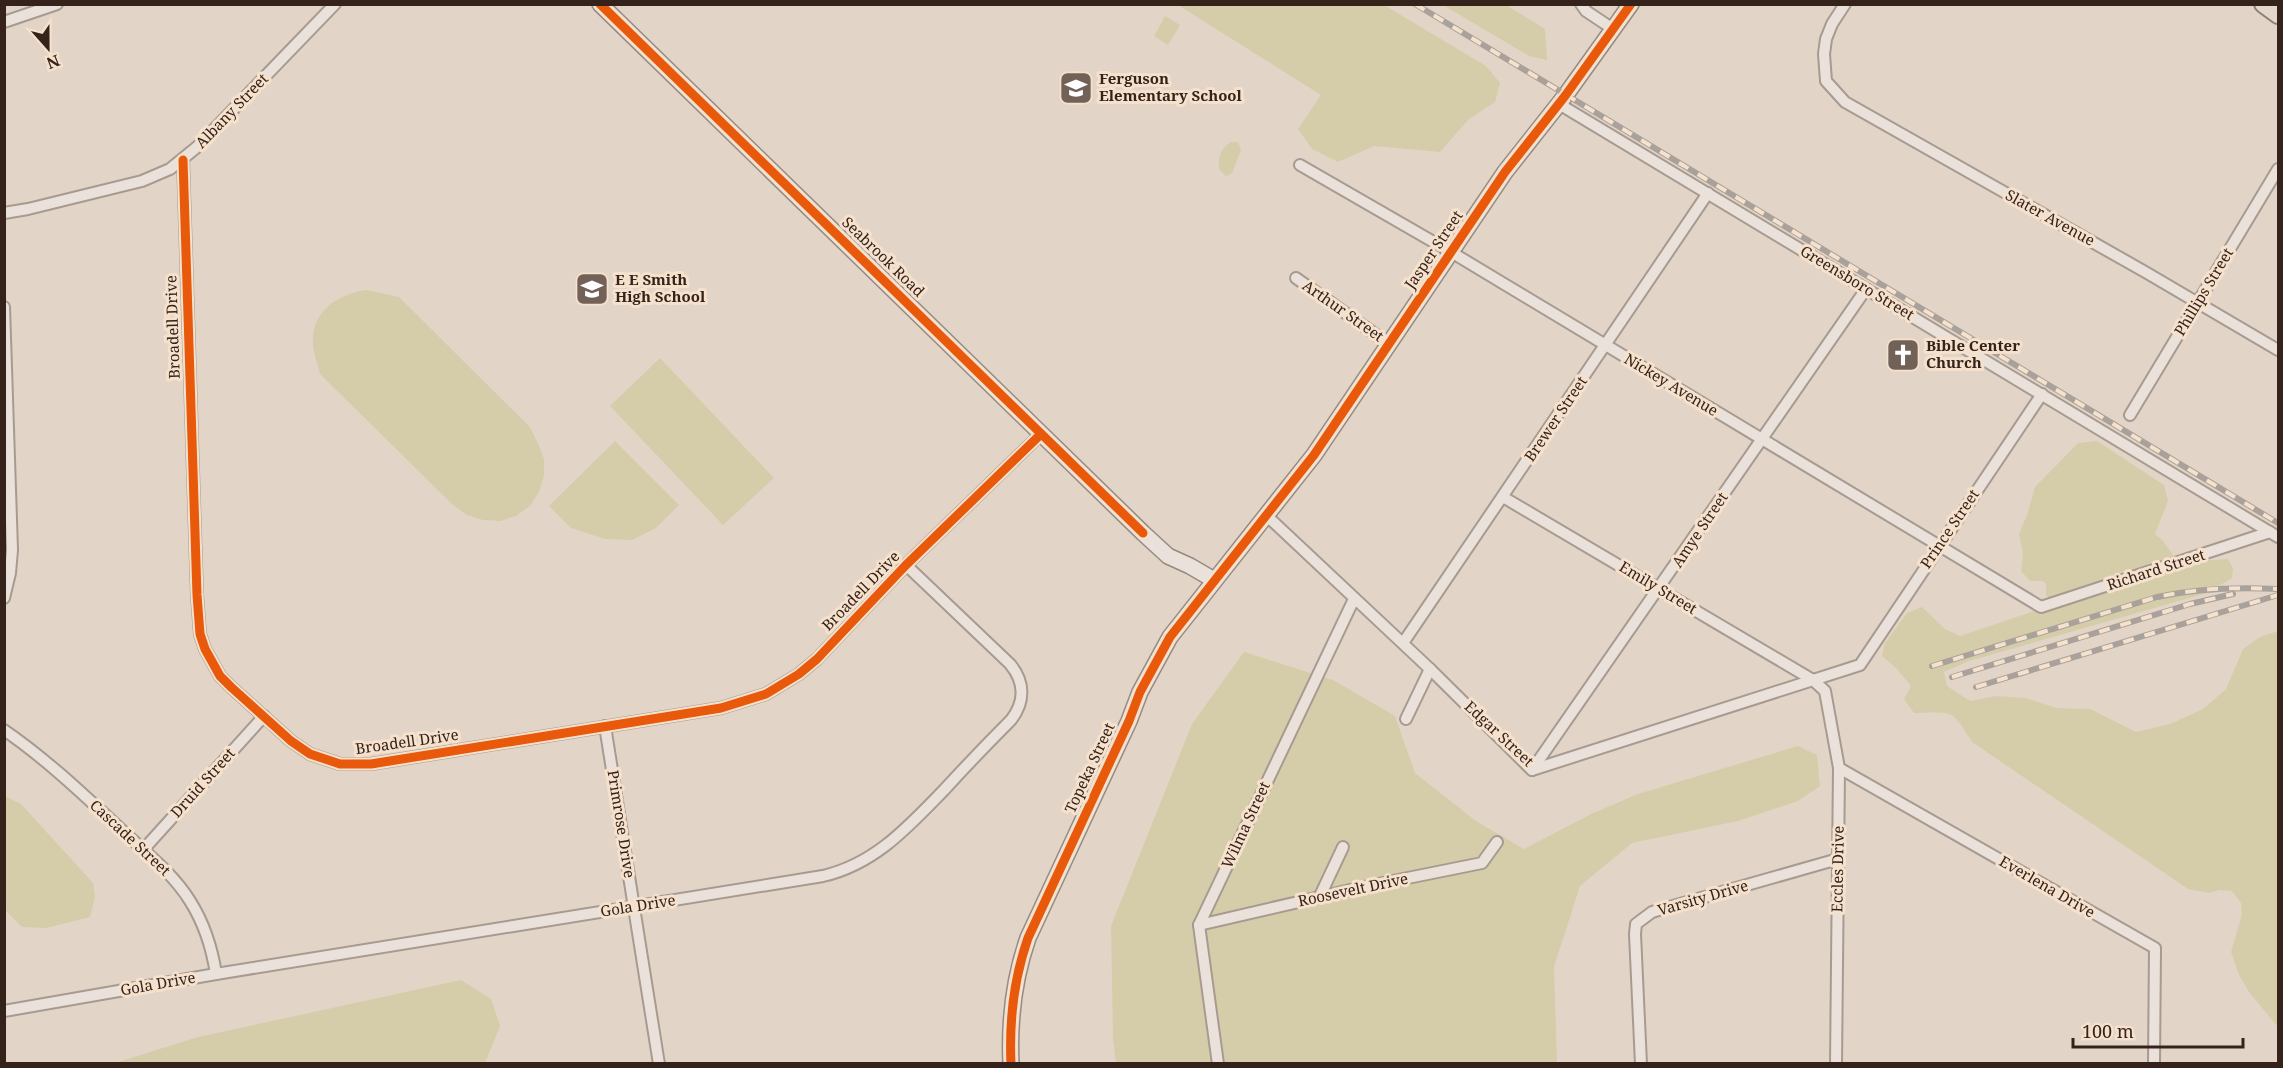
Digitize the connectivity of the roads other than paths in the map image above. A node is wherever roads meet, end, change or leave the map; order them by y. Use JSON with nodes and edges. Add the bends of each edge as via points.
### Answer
{"nodes":[{"id":1,"x":57,"y":4,"type":"edge"},
{"id":2,"x":335,"y":4,"type":"edge"},
{"id":3,"x":600,"y":4,"type":"edge"},
{"id":4,"x":1581,"y":4,"type":"edge"},
{"id":5,"x":1631,"y":4,"type":"edge"},
{"id":6,"x":1845,"y":4,"type":"edge"},
{"id":7,"x":2263,"y":4,"type":"edge"},
{"id":8,"x":2278,"y":15,"type":"edge"},
{"id":9,"x":4,"y":22,"type":"edge"},
{"id":10,"x":1613,"y":29,"type":"junction"},
{"id":11,"x":1559,"y":104,"type":"junction"},
{"id":12,"x":183,"y":160,"type":"junction"},
{"id":13,"x":1300,"y":165,"type":"dead end"},
{"id":14,"x":2278,"y":169,"type":"edge"},
{"id":15,"x":1708,"y":194,"type":"junction"},
{"id":16,"x":4,"y":213,"type":"edge"},
{"id":17,"x":1451,"y":252,"type":"junction"},
{"id":18,"x":1296,"y":278,"type":"dead end"},
{"id":19,"x":1866,"y":289,"type":"junction"},
{"id":20,"x":2197,"y":303,"type":"junction"},
{"id":21,"x":4,"y":307,"type":"edge"},
{"id":22,"x":1389,"y":344,"type":"junction"},
{"id":23,"x":1605,"y":346,"type":"junction"},
{"id":24,"x":2278,"y":350,"type":"edge"},
{"id":25,"x":2042,"y":394,"type":"junction"},
{"id":26,"x":2130,"y":415,"type":"dead end"},
{"id":27,"x":7,"y":431,"type":"edge"},
{"id":28,"x":1041,"y":434,"type":"junction"},
{"id":29,"x":1762,"y":439,"type":"junction"},
{"id":30,"x":1503,"y":496,"type":"junction"},
{"id":31,"x":1266,"y":515,"type":"junction"},
{"id":32,"x":2274,"y":535,"type":"edge"},
{"id":33,"x":1939,"y":546,"type":"junction"},
{"id":34,"x":906,"y":565,"type":"junction"},
{"id":35,"x":1214,"y":580,"type":"junction"},
{"id":36,"x":1659,"y":589,"type":"junction"},
{"id":37,"x":4,"y":598,"type":"edge"},
{"id":38,"x":1354,"y":599,"type":"junction"},
{"id":39,"x":2041,"y":607,"type":"joint"},
{"id":40,"x":1403,"y":643,"type":"junction"},
{"id":41,"x":1860,"y":665,"type":"joint"},
{"id":42,"x":1430,"y":669,"type":"junction"},
{"id":43,"x":1814,"y":680,"type":"junction"},
{"id":44,"x":264,"y":716,"type":"junction"},
{"id":45,"x":1406,"y":719,"type":"dead end"},
{"id":46,"x":605,"y":726,"type":"junction"},
{"id":47,"x":4,"y":730,"type":"edge"},
{"id":48,"x":1839,"y":768,"type":"junction"},
{"id":49,"x":1532,"y":770,"type":"junction"},
{"id":50,"x":1497,"y":842,"type":"dead end"},
{"id":51,"x":1343,"y":847,"type":"dead end"},
{"id":52,"x":143,"y":850,"type":"junction"},
{"id":53,"x":1838,"y":859,"type":"junction"},
{"id":54,"x":1319,"y":898,"type":"junction"},
{"id":55,"x":634,"y":906,"type":"junction"},
{"id":56,"x":1199,"y":925,"type":"junction"},
{"id":57,"x":216,"y":974,"type":"junction"},
{"id":58,"x":4,"y":1011,"type":"edge"},
{"id":59,"x":659,"y":1064,"type":"edge"},
{"id":60,"x":1011,"y":1064,"type":"edge"},
{"id":61,"x":1218,"y":1064,"type":"edge"},
{"id":62,"x":1641,"y":1064,"type":"edge"},
{"id":63,"x":1836,"y":1064,"type":"edge"},
{"id":64,"x":2154,"y":1064,"type":"edge"}],
"edges":[{"from":1,"to":9,"type":"street"},
{"from":2,"to":12,"type":"street","name":"Albany Street"},
{"from":3,"to":28,"type":"street","name":"Seabrook Road"},
{"from":4,"to":10,"type":"street"},
{"from":5,"to":10,"type":"street","name":"Jasper Street"},
{"from":6,"to":20,"type":"street","name":"Slater Avenue","via":[[1832,24],[1824,54],[1826,81],[1845,102]]},
{"from":7,"to":8,"type":"main road"},
{"from":10,"to":11,"type":"street","name":"Jasper Street"},
{"from":11,"to":15,"type":"street","name":"Greensboro Street"},
{"from":11,"to":17,"type":"street","name":"Jasper Street","via":[[1505,172]]},
{"from":12,"to":16,"type":"street","name":"Albany Street","via":[[142,182]]},
{"from":12,"to":44,"type":"street","name":"Broadell Drive","via":[[200,634],[220,676]]},
{"from":13,"to":17,"type":"street","name":"Nickey Avenue"},
{"from":14,"to":20,"type":"street","name":"Phillips Street"},
{"from":15,"to":19,"type":"street","name":"Greensboro Street"},
{"from":15,"to":23,"type":"street","name":"Brewer Street"},
{"from":17,"to":22,"type":"street","name":"Jasper Street"},
{"from":17,"to":23,"type":"street","name":"Nickey Avenue"},
{"from":18,"to":22,"type":"street","name":"Arthur Street"},
{"from":19,"to":25,"type":"street","name":"Greensboro Street"},
{"from":19,"to":29,"type":"street","name":"Amye Street"},
{"from":20,"to":24,"type":"street","name":"Slater Avenue"},
{"from":20,"to":26,"type":"street","name":"Phillips Street"},
{"from":21,"to":27,"type":"street"},
{"from":22,"to":31,"type":"street","name":"Jasper Street","via":[[1314,455]]},
{"from":23,"to":29,"type":"street","name":"Nickey Avenue"},
{"from":23,"to":30,"type":"street","name":"Brewer Street"},
{"from":25,"to":32,"type":"street","name":"Greensboro Street"},
{"from":25,"to":33,"type":"street","name":"Prince Street"},
{"from":27,"to":37,"type":"street","via":[[12,550]]},
{"from":28,"to":34,"type":"street","name":"Broadell Drive"},
{"from":28,"to":35,"type":"street","name":"Seabrook Road","via":[[1168,556]]},
{"from":29,"to":33,"type":"street","name":"Nickey Avenue"},
{"from":29,"to":36,"type":"street","name":"Amye Street"},
{"from":30,"to":36,"type":"street","name":"Emily Street"},
{"from":30,"to":40,"type":"street","name":"Brewer Street"},
{"from":31,"to":35,"type":"street","name":"Topeka Street"},
{"from":31,"to":38,"type":"street","name":"Edgar Street"},
{"from":32,"to":39,"type":"street","name":"Richard Street"},
{"from":33,"to":39,"type":"street","name":"Nickey Avenue"},
{"from":33,"to":41,"type":"street","name":"Prince Street"},
{"from":34,"to":46,"type":"street","name":"Broadell Drive","via":[[817,659],[766,694],[721,708]]},
{"from":34,"to":55,"type":"street","name":"Gola Drive","via":[[1015,670],[1022,692],[1016,714],[904,832],[860,863],[823,876]]},
{"from":35,"to":60,"type":"street","name":"Topeka Street","via":[[1153,664],[1028,938],[1011,1013]]},
{"from":36,"to":43,"type":"street","name":"Emily Street"},
{"from":36,"to":49,"type":"street","name":"Amye Street"},
{"from":38,"to":40,"type":"street","name":"Edgar Street"},
{"from":38,"to":56,"type":"street","name":"Wilma Street"},
{"from":40,"to":42,"type":"street","name":"Edgar Street"},
{"from":41,"to":43,"type":"street","name":"Edgar Street"},
{"from":42,"to":45,"type":"street"},
{"from":42,"to":49,"type":"street","name":"Edgar Street"},
{"from":43,"to":48,"type":"street","name":"Eccles Drive","via":[[1825,690]]},
{"from":43,"to":49,"type":"street","name":"Edgar Street"},
{"from":44,"to":46,"type":"street","name":"Broadell Drive","via":[[310,754],[355,765]]},
{"from":44,"to":52,"type":"street","name":"Druid Street"},
{"from":46,"to":55,"type":"street","name":"Primrose Drive"},
{"from":47,"to":52,"type":"street","name":"Cascade Street","via":[[57,769]]},
{"from":48,"to":53,"type":"street","name":"Eccles Drive"},
{"from":48,"to":64,"type":"street","name":"Everlena Drive","via":[[2154,948]]},
{"from":50,"to":54,"type":"street","name":"Roosevelt Drive","via":[[1482,863]]},
{"from":51,"to":54,"type":"street"},
{"from":52,"to":57,"type":"street","name":"Cascade Street","via":[[173,878],[191,903],[210,946]]},
{"from":53,"to":62,"type":"street","name":"Varsity Drive","via":[[1652,912],[1636,924]]},
{"from":53,"to":63,"type":"street","name":"Eccles Drive"},
{"from":54,"to":56,"type":"street","name":"Roosevelt Drive"},
{"from":55,"to":57,"type":"street","name":"Gola Drive"},
{"from":55,"to":59,"type":"street","name":"Primrose Drive"},
{"from":56,"to":61,"type":"street"},
{"from":57,"to":58,"type":"street","name":"Gola Drive"}]}
